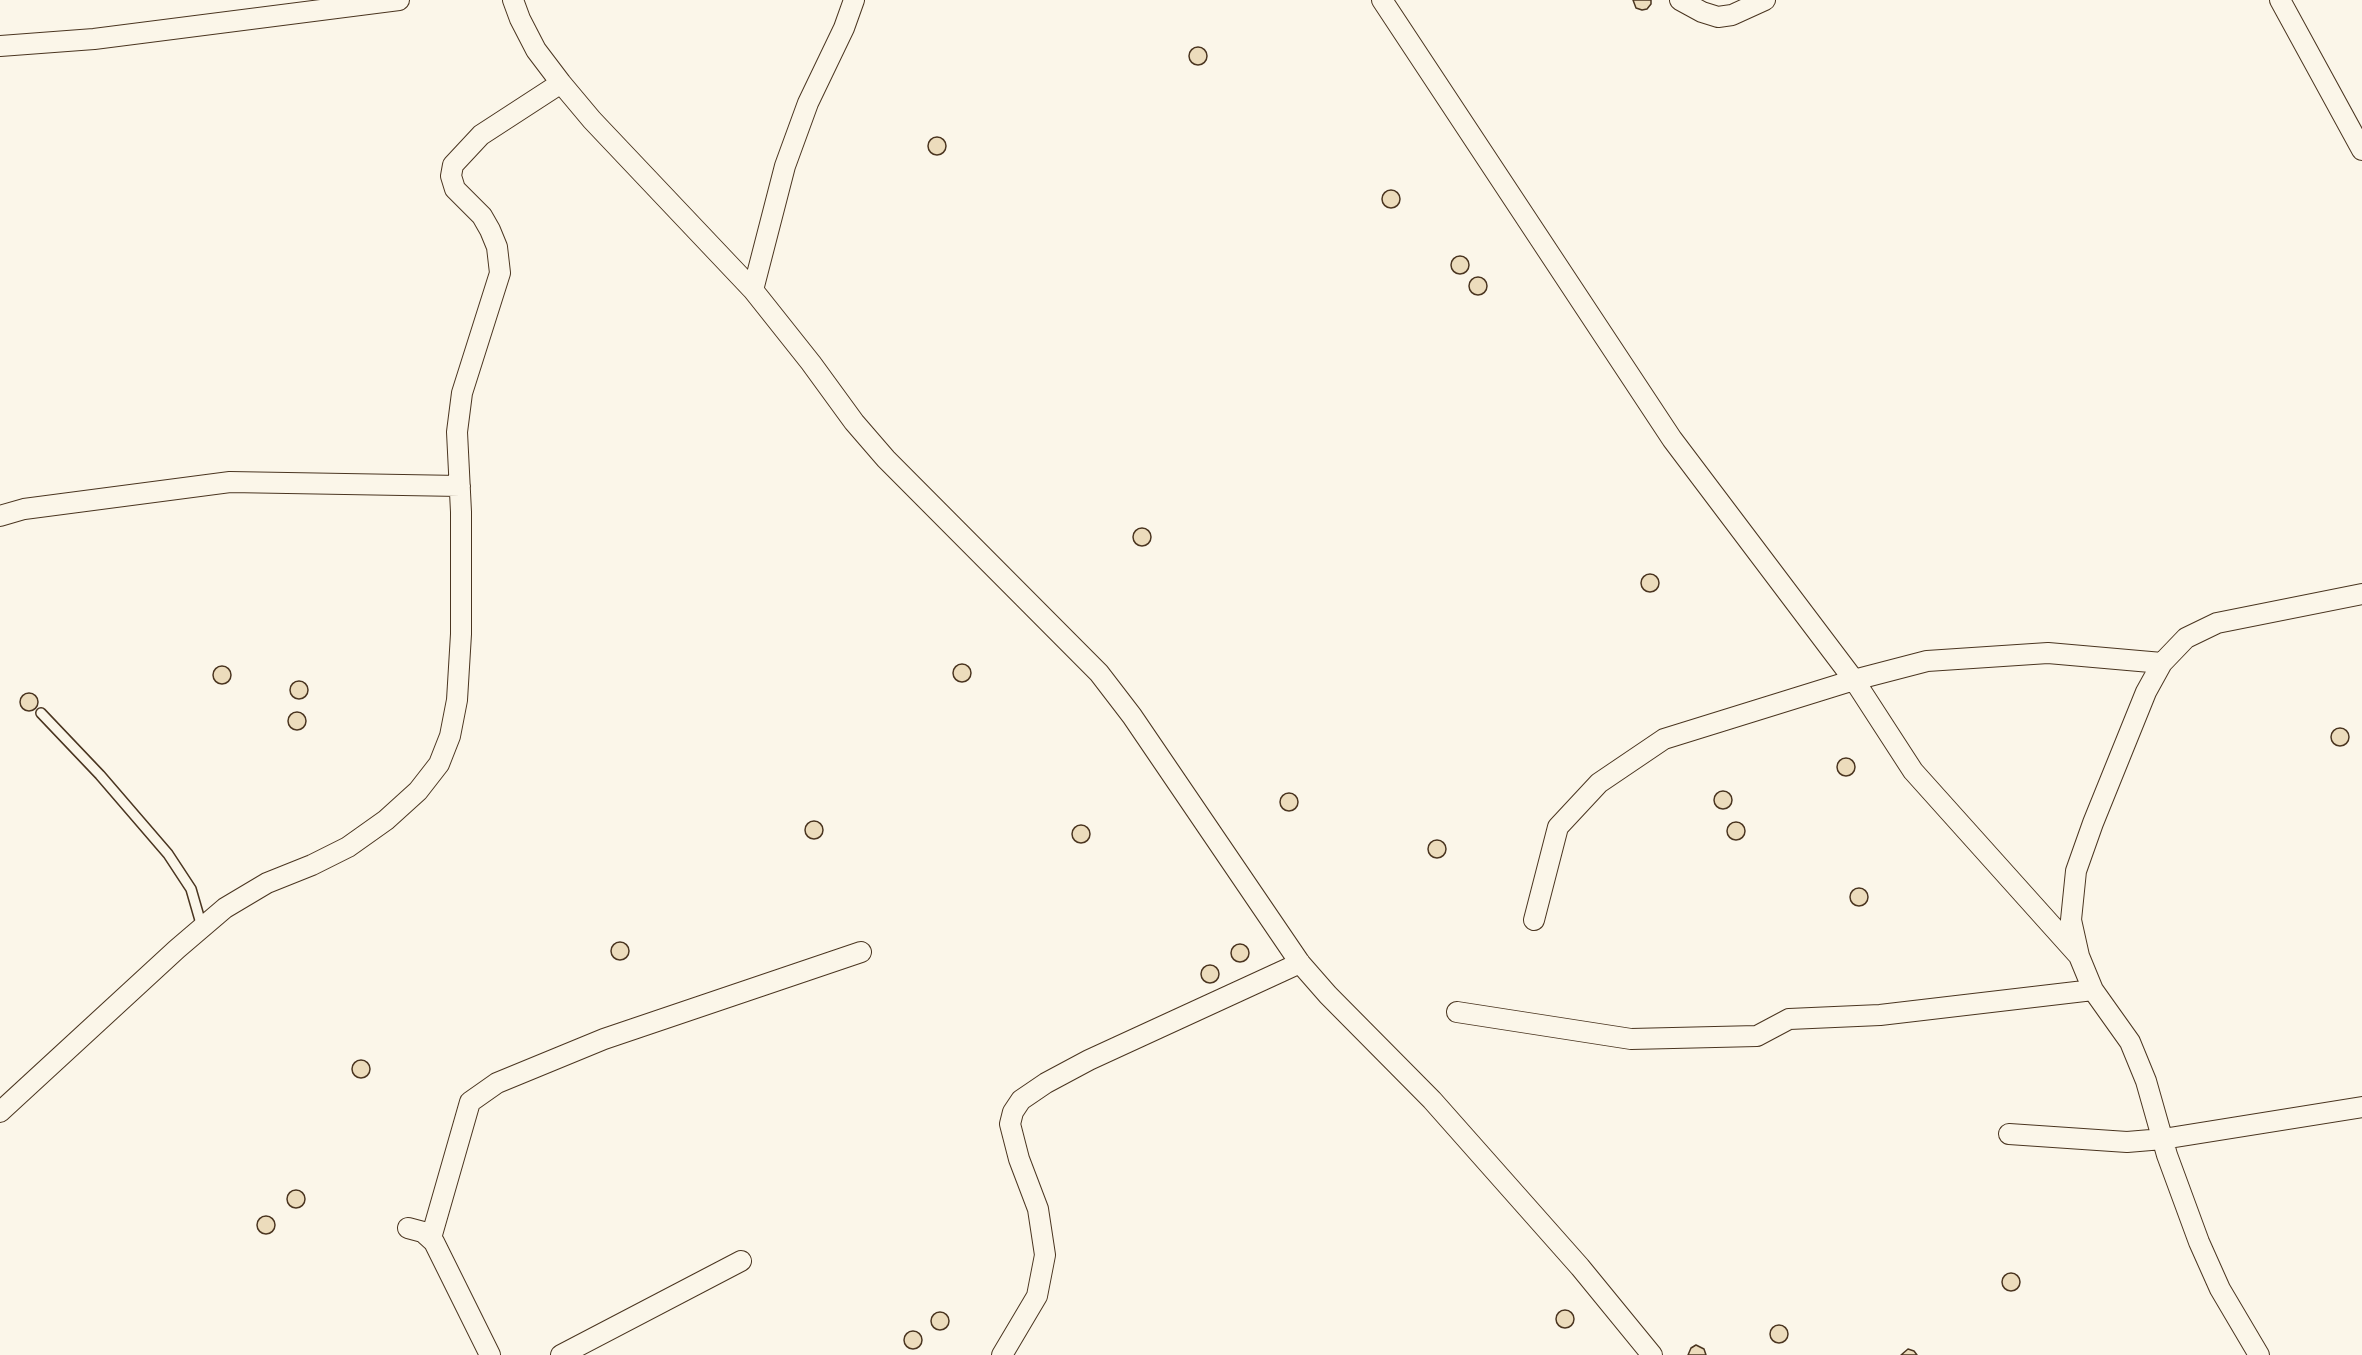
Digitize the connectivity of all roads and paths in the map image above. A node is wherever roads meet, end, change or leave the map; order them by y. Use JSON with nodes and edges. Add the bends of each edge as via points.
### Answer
{"nodes":[{"id":1,"x":399,"y":0,"type":"edge"},
{"id":2,"x":513,"y":0,"type":"edge"},
{"id":3,"x":854,"y":0,"type":"edge"},
{"id":4,"x":1382,"y":0,"type":"edge"},
{"id":5,"x":1680,"y":0,"type":"edge"},
{"id":6,"x":1765,"y":0,"type":"edge"},
{"id":7,"x":2280,"y":0,"type":"edge"},
{"id":8,"x":0,"y":46,"type":"edge"},
{"id":9,"x":561,"y":83,"type":"junction"},
{"id":10,"x":2362,"y":150,"type":"edge"},
{"id":11,"x":753,"y":290,"type":"junction"},
{"id":12,"x":460,"y":486,"type":"junction"},
{"id":13,"x":0,"y":516,"type":"edge"},
{"id":14,"x":2362,"y":594,"type":"edge"},
{"id":15,"x":2162,"y":663,"type":"junction"},
{"id":16,"x":1854,"y":680,"type":"junction"},
{"id":17,"x":40,"y":712,"type":"dead end"},
{"id":18,"x":1534,"y":920,"type":"dead end"},
{"id":19,"x":202,"y":927,"type":"junction"},
{"id":20,"x":861,"y":952,"type":"dead end"},
{"id":21,"x":2079,"y":956,"type":"junction"},
{"id":22,"x":1300,"y":963,"type":"junction"},
{"id":23,"x":2093,"y":990,"type":"junction"},
{"id":24,"x":1457,"y":1012,"type":"dead end"},
{"id":25,"x":2362,"y":1107,"type":"edge"},
{"id":26,"x":0,"y":1112,"type":"edge"},
{"id":27,"x":2009,"y":1134,"type":"dead end"},
{"id":28,"x":2163,"y":1139,"type":"junction"},
{"id":29,"x":408,"y":1228,"type":"dead end"},
{"id":30,"x":431,"y":1238,"type":"junction"},
{"id":31,"x":741,"y":1261,"type":"dead end"},
{"id":32,"x":490,"y":1355,"type":"edge"},
{"id":33,"x":561,"y":1355,"type":"edge"},
{"id":34,"x":1002,"y":1355,"type":"edge"},
{"id":35,"x":1652,"y":1355,"type":"edge"},
{"id":36,"x":2259,"y":1355,"type":"edge"}],
"edges":[{"from":1,"to":8,"type":"street","via":[[94,39]]},
{"from":2,"to":9,"type":"street","via":[[536,50]]},
{"from":3,"to":11,"type":"street","via":[[785,166]]},
{"from":4,"to":16,"type":"street","via":[[1672,440]]},
{"from":5,"to":6,"type":"street","via":[[1718,17]]},
{"from":7,"to":10,"type":"street"},
{"from":9,"to":11,"type":"street"},
{"from":9,"to":12,"type":"street","via":[[481,135],[453,165],[455,189],[482,216],[490,230],[500,273],[462,393],[457,432]]},
{"from":11,"to":22,"type":"street","via":[[886,459],[1099,673]]},
{"from":12,"to":13,"type":"street","via":[[230,482],[24,509]]},
{"from":12,"to":19,"type":"street","via":[[461,634],[457,700],[450,736],[439,764],[402,806],[348,847],[267,883]]},
{"from":14,"to":15,"type":"street","via":[[2217,623],[2186,638]]},
{"from":15,"to":16,"type":"street","via":[[2048,653],[1927,661]]},
{"from":15,"to":21,"type":"street","via":[[2146,692],[2076,872],[2071,920]]},
{"from":16,"to":18,"type":"street","via":[[1664,739],[1599,783],[1558,827]]},
{"from":16,"to":21,"type":"street","via":[[1913,771]]},
{"from":17,"to":19,"type":"lane","via":[[168,854],[191,889]]},
{"from":19,"to":26,"type":"street"},
{"from":20,"to":30,"type":"street","via":[[604,1039],[497,1083],[470,1102]]},
{"from":21,"to":23,"type":"street"},
{"from":22,"to":34,"type":"street","via":[[1089,1060],[1021,1100],[1010,1124],[1018,1159],[1038,1209],[1046,1255],[1037,1296]]},
{"from":22,"to":35,"type":"street","via":[[1432,1100]]},
{"from":23,"to":24,"type":"street","via":[[1880,1015],[1789,1019],[1757,1036],[1631,1039]]},
{"from":23,"to":28,"type":"street","via":[[2130,1042]]},
{"from":25,"to":28,"type":"street"},
{"from":27,"to":28,"type":"street","via":[[2127,1142]]},
{"from":28,"to":36,"type":"street","via":[[2199,1242],[2220,1289]]},
{"from":29,"to":30,"type":"street"},
{"from":30,"to":32,"type":"street"},
{"from":31,"to":33,"type":"street"}]}
